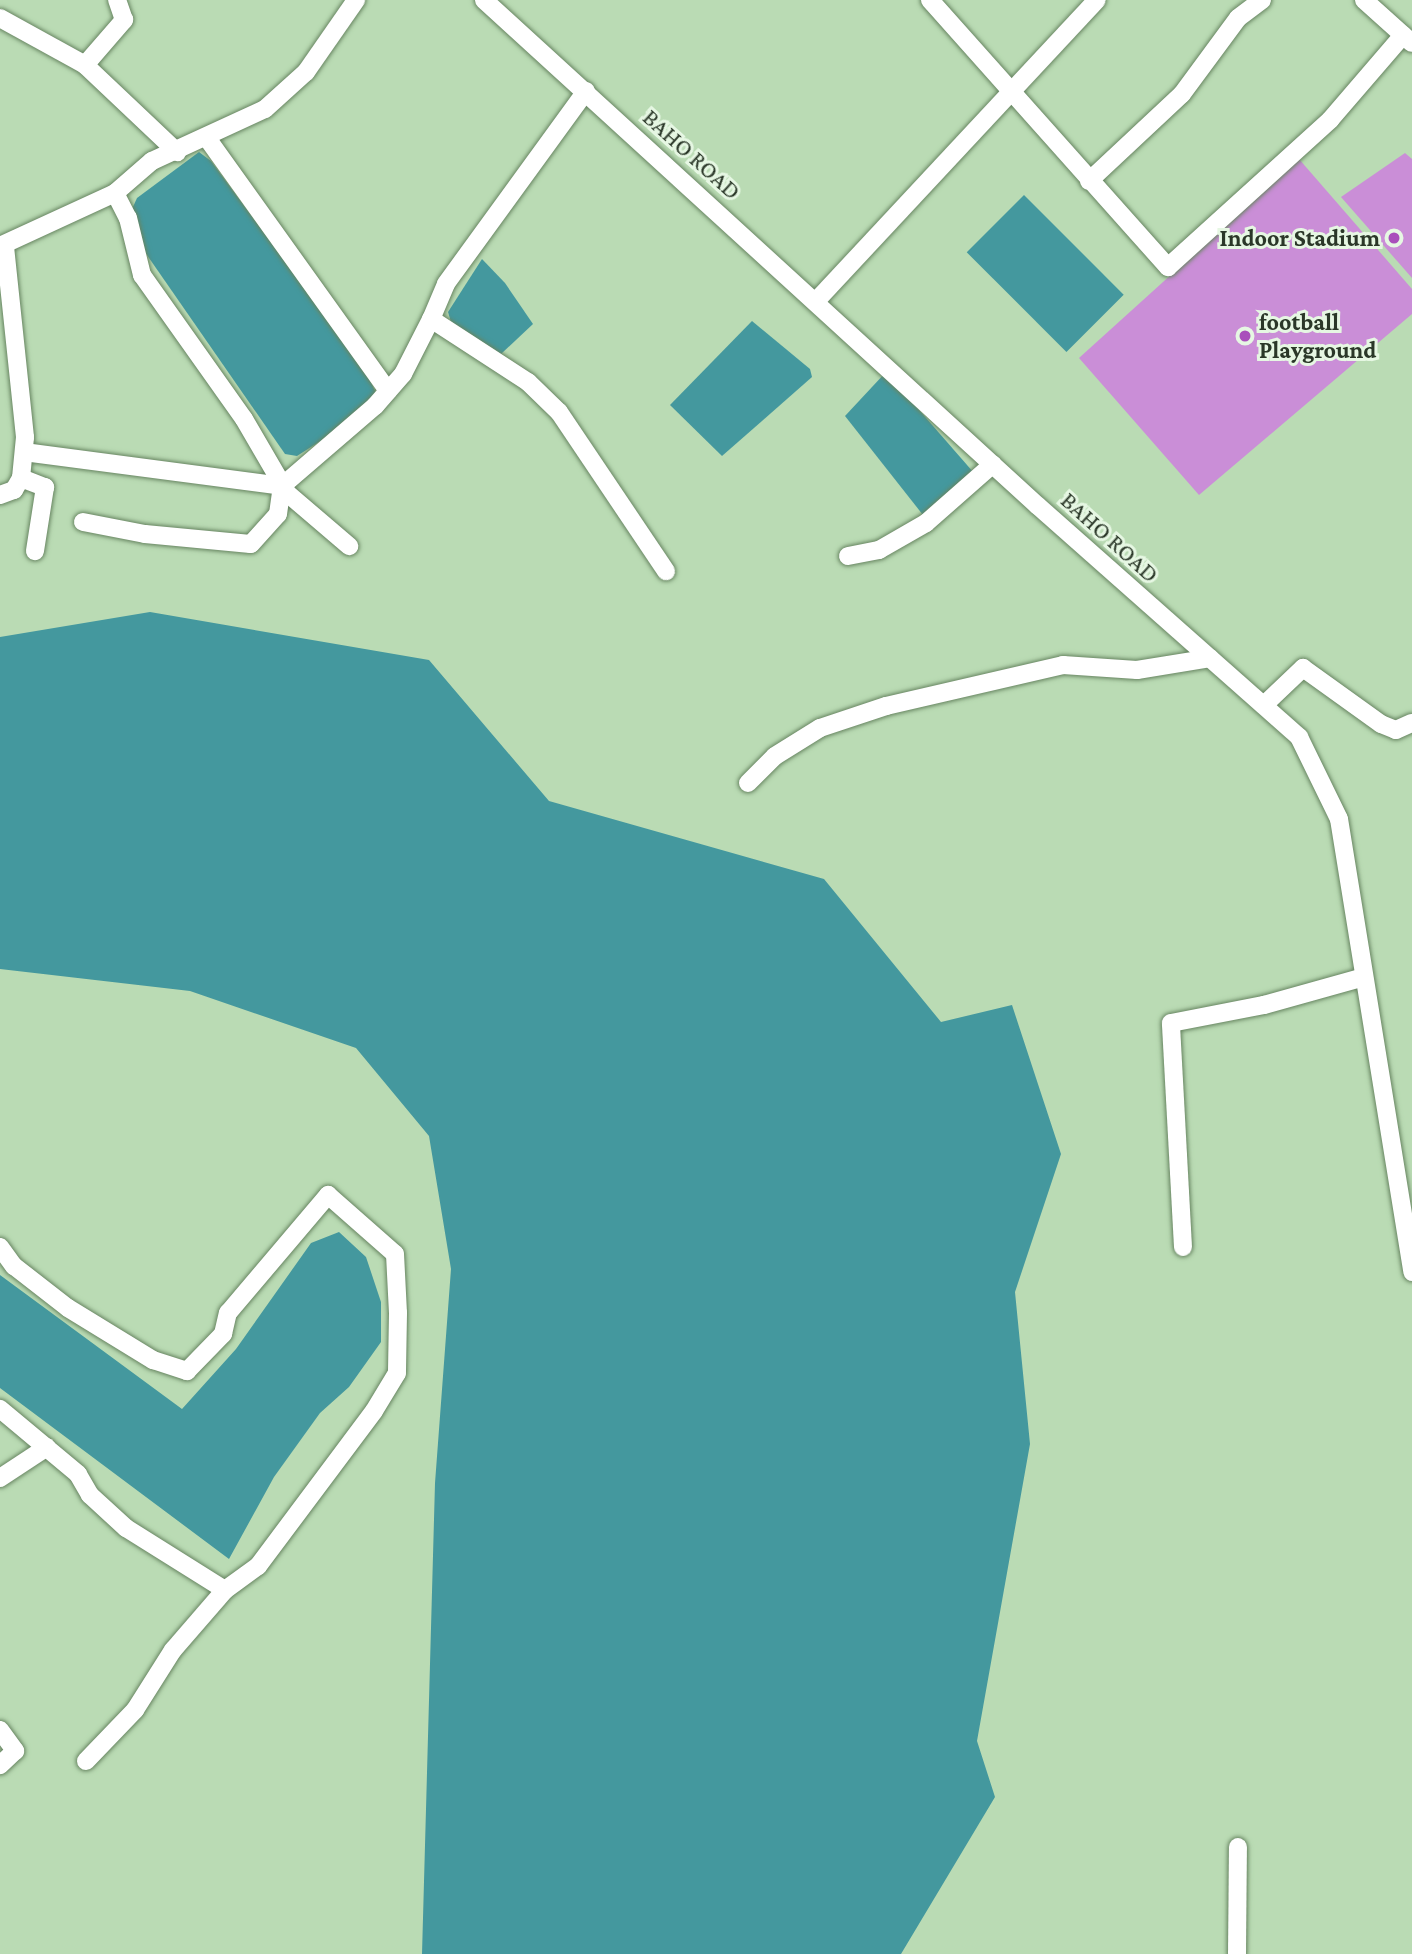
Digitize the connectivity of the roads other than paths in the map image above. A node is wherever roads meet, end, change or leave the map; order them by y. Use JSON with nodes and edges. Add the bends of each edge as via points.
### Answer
{"nodes":[{"id":1,"x":117,"y":0,"type":"edge"},
{"id":2,"x":356,"y":0,"type":"edge"},
{"id":3,"x":484,"y":0,"type":"edge"},
{"id":4,"x":930,"y":0,"type":"edge"},
{"id":5,"x":1097,"y":0,"type":"edge"},
{"id":6,"x":1262,"y":0,"type":"edge"},
{"id":7,"x":1364,"y":0,"type":"edge"},
{"id":8,"x":0,"y":19,"type":"edge"},
{"id":9,"x":1408,"y":39,"type":"edge"},
{"id":10,"x":85,"y":65,"type":"junction"},
{"id":11,"x":586,"y":91,"type":"junction"},
{"id":12,"x":1010,"y":95,"type":"junction"},
{"id":13,"x":207,"y":138,"type":"junction"},
{"id":14,"x":177,"y":152,"type":"junction"},
{"id":15,"x":1089,"y":181,"type":"junction"},
{"id":16,"x":115,"y":193,"type":"junction"},
{"id":17,"x":2,"y":246,"type":"edge"},
{"id":18,"x":817,"y":300,"type":"junction"},
{"id":19,"x":430,"y":319,"type":"junction"},
{"id":20,"x":388,"y":391,"type":"junction"},
{"id":21,"x":24,"y":452,"type":"junction"},
{"id":22,"x":993,"y":464,"type":"junction"},
{"id":23,"x":20,"y":478,"type":"junction"},
{"id":24,"x":282,"y":486,"type":"junction"},
{"id":25,"x":0,"y":495,"type":"edge"},
{"id":26,"x":83,"y":522,"type":"dead end"},
{"id":27,"x":349,"y":547,"type":"dead end"},
{"id":28,"x":35,"y":551,"type":"dead end"},
{"id":29,"x":848,"y":556,"type":"dead end"},
{"id":30,"x":666,"y":571,"type":"dead end"},
{"id":31,"x":1210,"y":658,"type":"junction"},
{"id":32,"x":1264,"y":705,"type":"junction"},
{"id":33,"x":1412,"y":723,"type":"edge"},
{"id":34,"x":748,"y":783,"type":"dead end"},
{"id":35,"x":1364,"y":977,"type":"junction"},
{"id":36,"x":0,"y":1247,"type":"edge"},
{"id":37,"x":1183,"y":1247,"type":"dead end"},
{"id":38,"x":1412,"y":1272,"type":"edge"},
{"id":39,"x":0,"y":1409,"type":"edge"},
{"id":40,"x":47,"y":1447,"type":"junction"},
{"id":41,"x":0,"y":1478,"type":"edge"},
{"id":42,"x":225,"y":1590,"type":"junction"},
{"id":43,"x":0,"y":1730,"type":"edge"},
{"id":44,"x":86,"y":1762,"type":"dead end"},
{"id":45,"x":0,"y":1765,"type":"edge"},
{"id":46,"x":1238,"y":1847,"type":"dead end"},
{"id":47,"x":1237,"y":1954,"type":"edge"}],
"edges":[{"from":1,"to":10,"type":"street","via":[[124,20]]},
{"from":2,"to":13,"type":"street","via":[[306,72],[265,108]]},
{"from":3,"to":11,"type":"street","name":"BAHO ROAD"},
{"from":4,"to":12,"type":"street"},
{"from":5,"to":12,"type":"street"},
{"from":6,"to":15,"type":"street","via":[[1238,18],[1182,94]]},
{"from":7,"to":9,"type":"street"},
{"from":8,"to":10,"type":"street"},
{"from":9,"to":15,"type":"street","via":[[1330,120],[1168,267]]},
{"from":10,"to":14,"type":"street"},
{"from":11,"to":18,"type":"street","name":"BAHO ROAD"},
{"from":11,"to":19,"type":"street","via":[[446,284]]},
{"from":12,"to":15,"type":"street"},
{"from":12,"to":18,"type":"street"},
{"from":13,"to":14,"type":"street"},
{"from":13,"to":20,"type":"street"},
{"from":14,"to":16,"type":"street","via":[[152,161]]},
{"from":16,"to":17,"type":"street"},
{"from":16,"to":24,"type":"street","via":[[128,218],[142,275],[244,419]]},
{"from":17,"to":21,"type":"street","via":[[17,333]]},
{"from":18,"to":22,"type":"street","name":"BAHO ROAD"},
{"from":19,"to":20,"type":"street","via":[[402,374]]},
{"from":19,"to":30,"type":"street","via":[[528,382],[559,412],[590,465]]},
{"from":20,"to":24,"type":"street"},
{"from":21,"to":23,"type":"street"},
{"from":21,"to":24,"type":"street"},
{"from":22,"to":29,"type":"street","via":[[926,523],[879,550]]},
{"from":22,"to":31,"type":"street","name":"BAHO ROAD"},
{"from":23,"to":25,"type":"street","via":[[14,490]]},
{"from":23,"to":28,"type":"street","via":[[46,487]]},
{"from":24,"to":26,"type":"street","via":[[278,514],[251,544],[145,534]]},
{"from":24,"to":27,"type":"street"},
{"from":31,"to":32,"type":"street","name":"BAHO ROAD"},
{"from":31,"to":34,"type":"street","via":[[1137,670],[1063,665],[886,706],[820,728],[775,756]]},
{"from":32,"to":33,"type":"street","via":[[1303,668],[1381,724],[1396,730]]},
{"from":32,"to":35,"type":"street","name":"BAHO ROAD","via":[[1299,737],[1339,819]]},
{"from":35,"to":37,"type":"street","via":[[1265,1005],[1171,1023]]},
{"from":35,"to":38,"type":"street","name":"BAHO ROAD"},
{"from":36,"to":42,"type":"street","via":[[14,1266],[68,1308],[153,1360],[187,1371],[223,1334],[228,1313],[328,1195],[395,1254],[397,1373],[258,1566]]},
{"from":39,"to":40,"type":"street"},
{"from":40,"to":41,"type":"street"},
{"from":40,"to":42,"type":"street","via":[[126,1528]]},
{"from":42,"to":44,"type":"street","via":[[173,1650],[135,1710]]},
{"from":43,"to":45,"type":"street","via":[[15,1751]]},
{"from":46,"to":47,"type":"street"}]}
